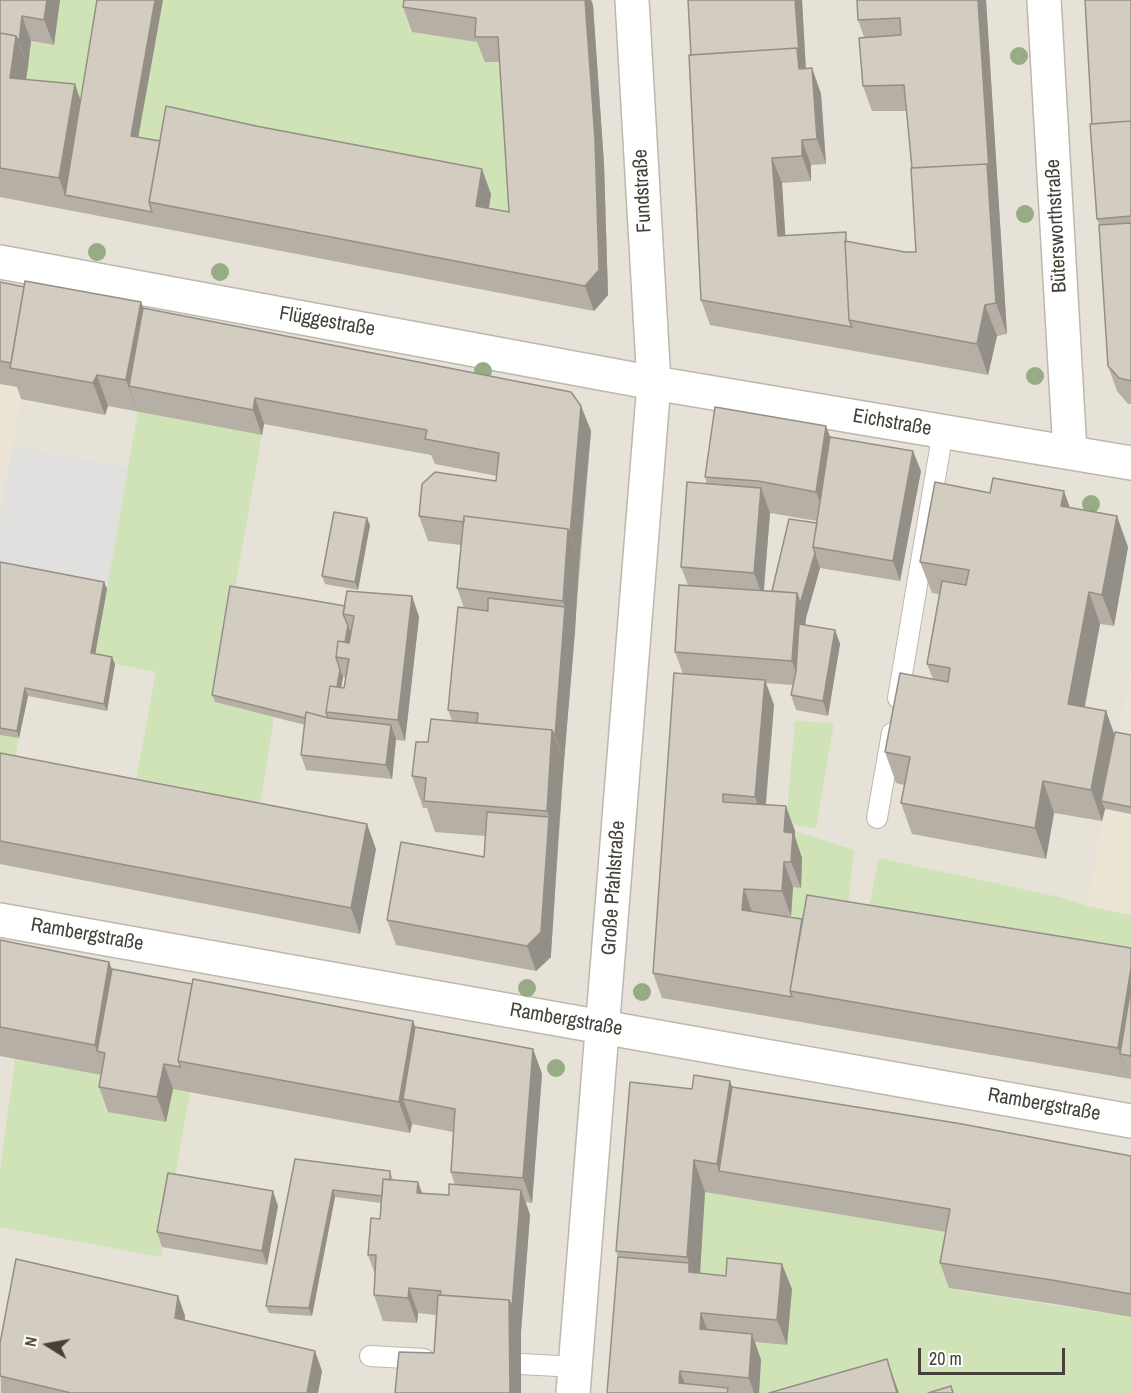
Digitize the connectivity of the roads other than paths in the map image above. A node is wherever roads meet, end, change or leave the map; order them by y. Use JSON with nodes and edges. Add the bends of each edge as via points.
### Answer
{"nodes":[{"id":1,"x":632,"y":0,"type":"edge"},
{"id":2,"x":1044,"y":0,"type":"edge"},
{"id":3,"x":0,"y":262,"type":"edge"},
{"id":4,"x":654,"y":382,"type":"junction"},
{"id":5,"x":943,"y":431,"type":"junction"},
{"id":6,"x":1070,"y":452,"type":"junction"},
{"id":7,"x":1131,"y":463,"type":"edge"},
{"id":8,"x":877,"y":818,"type":"dead end"},
{"id":9,"x":0,"y":920,"type":"edge"},
{"id":10,"x":603,"y":1026,"type":"junction"},
{"id":11,"x":1131,"y":1121,"type":"edge"},
{"id":12,"x":370,"y":1356,"type":"dead end"},
{"id":13,"x":447,"y":1361,"type":"edge"},
{"id":14,"x":520,"y":1364,"type":"dead end"},
{"id":15,"x":574,"y":1380,"type":"edge"}],
"edges":[{"from":1,"to":4,"type":"street","name":"Fundstraße"},
{"from":2,"to":6,"type":"street","name":"Bütersworthstraße"},
{"from":3,"to":4,"type":"street","name":"Flüggestraße"},
{"from":4,"to":5,"type":"street","name":"Eichstraße"},
{"from":4,"to":10,"type":"street","name":"Große Pfahlstraße"},
{"from":5,"to":6,"type":"street","name":"Eichstraße"},
{"from":5,"to":8,"type":"lane"},
{"from":6,"to":7,"type":"street","name":"Eichstraße"},
{"from":9,"to":10,"type":"street","name":"Rambergstraße"},
{"from":10,"to":11,"type":"street","name":"Rambergstraße"},
{"from":10,"to":15,"type":"street","name":"Große Pfahlstraße"},
{"from":12,"to":13,"type":"lane"},
{"from":14,"to":15,"type":"lane"}]}
